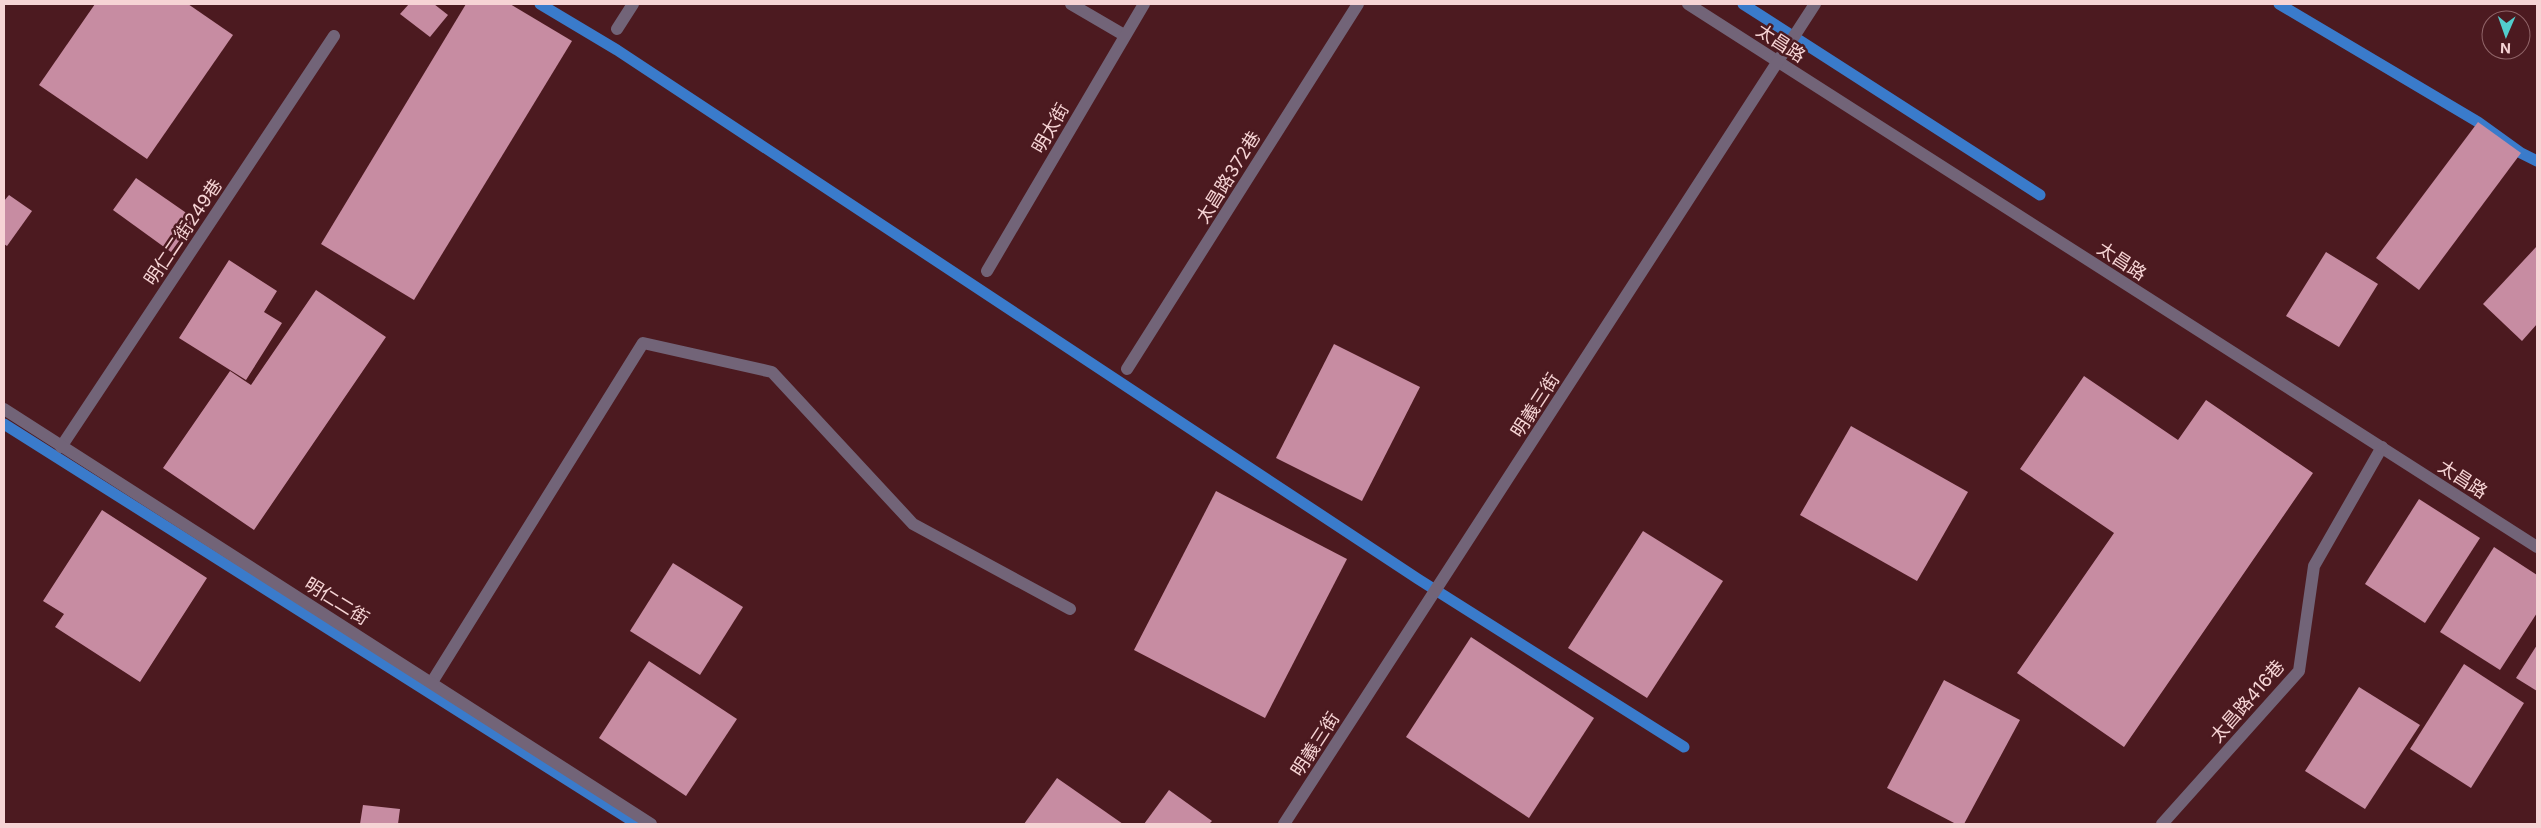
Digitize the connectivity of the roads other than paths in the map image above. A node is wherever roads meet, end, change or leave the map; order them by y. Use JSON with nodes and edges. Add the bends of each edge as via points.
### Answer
{"nodes":[{"id":1,"x":633,"y":4,"type":"edge"},
{"id":2,"x":1071,"y":4,"type":"edge"},
{"id":3,"x":1144,"y":4,"type":"edge"},
{"id":4,"x":1358,"y":4,"type":"edge"},
{"id":5,"x":1688,"y":4,"type":"edge"},
{"id":6,"x":1815,"y":4,"type":"edge"},
{"id":7,"x":616,"y":29,"type":"dead end"},
{"id":8,"x":1124,"y":35,"type":"junction"},
{"id":9,"x":334,"y":36,"type":"dead end"},
{"id":10,"x":1778,"y":62,"type":"junction"},
{"id":11,"x":987,"y":271,"type":"dead end"},
{"id":12,"x":1127,"y":369,"type":"dead end"},
{"id":13,"x":4,"y":410,"type":"edge"},
{"id":14,"x":61,"y":447,"type":"junction"},
{"id":15,"x":2382,"y":447,"type":"junction"},
{"id":16,"x":2537,"y":547,"type":"edge"},
{"id":17,"x":1070,"y":608,"type":"dead end"},
{"id":18,"x":432,"y":682,"type":"junction"},
{"id":19,"x":651,"y":824,"type":"edge"},
{"id":20,"x":1284,"y":824,"type":"edge"},
{"id":21,"x":2162,"y":824,"type":"edge"}],
"edges":[{"from":1,"to":7,"type":"street"},
{"from":2,"to":8,"type":"street"},
{"from":3,"to":8,"type":"street","name":"明太街"},
{"from":4,"to":12,"type":"street","name":"太昌路372巷"},
{"from":5,"to":10,"type":"street","name":"太昌路"},
{"from":6,"to":10,"type":"street","name":"明義三街"},
{"from":8,"to":11,"type":"street","name":"明太街"},
{"from":9,"to":14,"type":"street","name":"明仁二街249巷"},
{"from":10,"to":15,"type":"street","name":"太昌路"},
{"from":10,"to":20,"type":"street","name":"明義三街"},
{"from":13,"to":14,"type":"street","name":"明仁二街"},
{"from":14,"to":18,"type":"street","name":"明仁二街"},
{"from":15,"to":16,"type":"street","name":"太昌路"},
{"from":15,"to":21,"type":"street","name":"太昌路416巷","via":[[2314,566],[2299,671]]},
{"from":17,"to":18,"type":"street","via":[[913,524],[772,372],[643,343]]},
{"from":18,"to":19,"type":"street","name":"明仁二街"}]}
